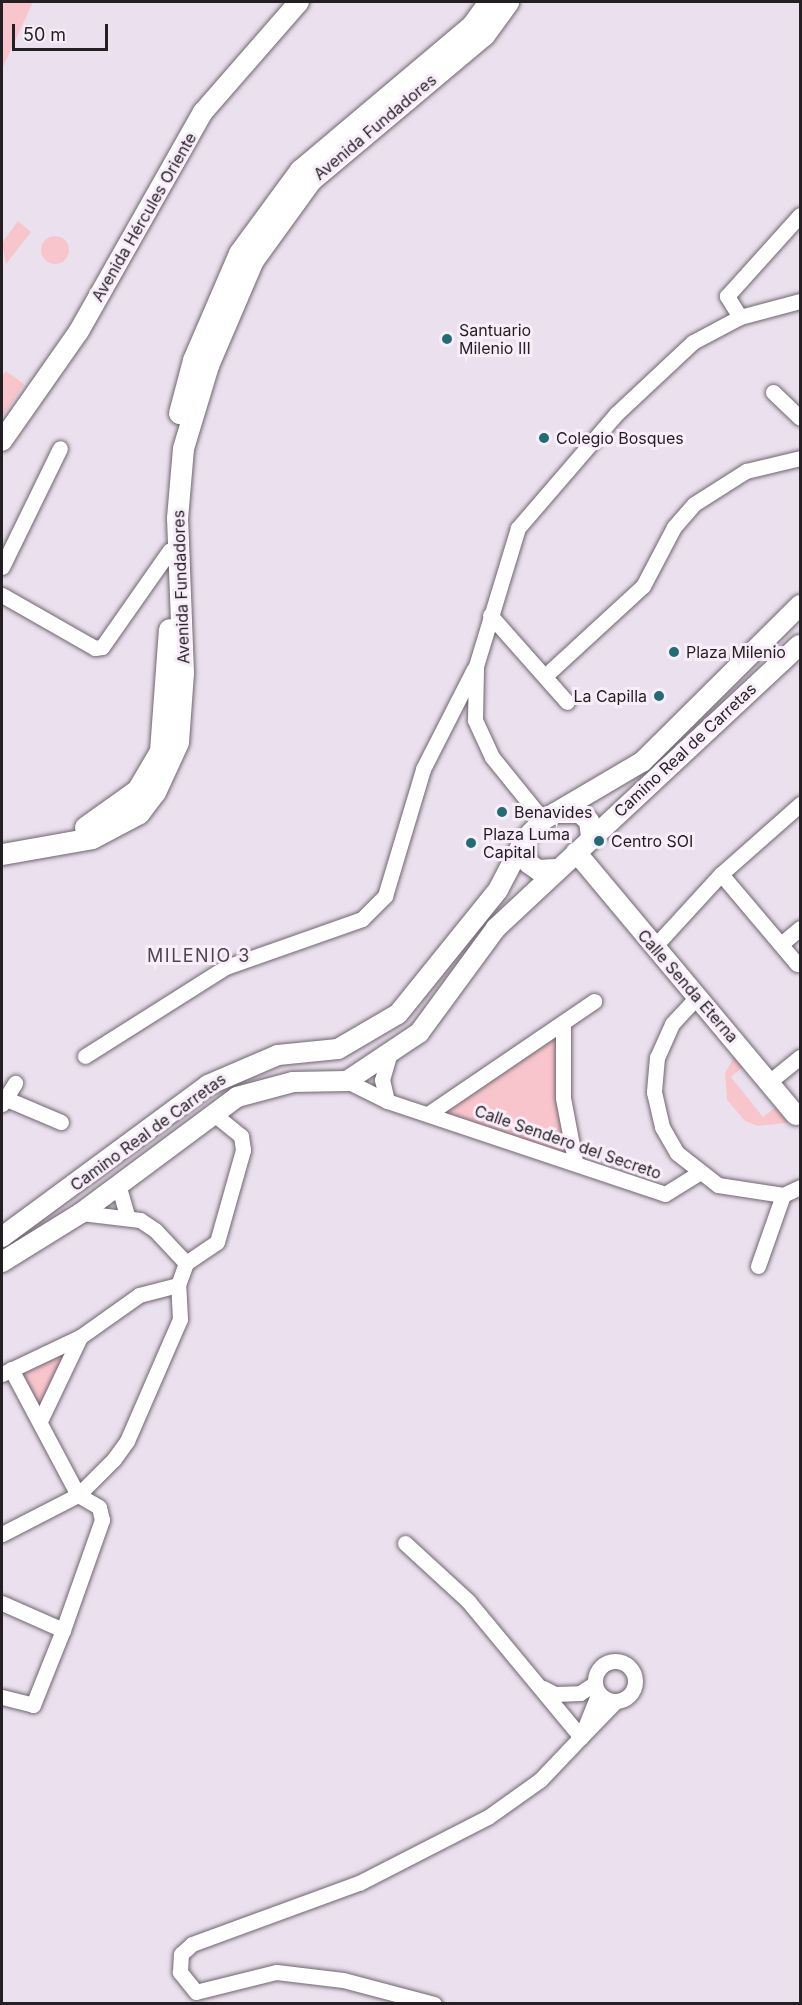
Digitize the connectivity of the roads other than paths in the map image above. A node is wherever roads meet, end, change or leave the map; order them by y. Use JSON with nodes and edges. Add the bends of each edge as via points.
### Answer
{"nodes":[{"id":1,"x":299,"y":2,"type":"edge"},
{"id":2,"x":489,"y":2,"type":"edge"},
{"id":3,"x":508,"y":2,"type":"edge"},
{"id":4,"x":801,"y":215,"type":"edge"},
{"id":5,"x":801,"y":301,"type":"edge"},
{"id":6,"x":741,"y":317,"type":"junction"},
{"id":7,"x":773,"y":392,"type":"dead end"},
{"id":8,"x":801,"y":418,"type":"edge"},
{"id":9,"x":2,"y":441,"type":"edge"},
{"id":10,"x":60,"y":448,"type":"dead end"},
{"id":11,"x":801,"y":458,"type":"edge"},
{"id":12,"x":170,"y":550,"type":"junction"},
{"id":13,"x":2,"y":567,"type":"edge"},
{"id":14,"x":2,"y":595,"type":"edge"},
{"id":15,"x":801,"y":605,"type":"edge"},
{"id":16,"x":490,"y":615,"type":"junction"},
{"id":17,"x":801,"y":645,"type":"edge"},
{"id":18,"x":476,"y":666,"type":"junction"},
{"id":19,"x":545,"y":676,"type":"junction"},
{"id":20,"x":567,"y":702,"type":"dead end"},
{"id":21,"x":801,"y":804,"type":"edge"},
{"id":22,"x":548,"y":817,"type":"junction"},
{"id":23,"x":591,"y":837,"type":"junction"},
{"id":24,"x":524,"y":840,"type":"junction"},
{"id":25,"x":2,"y":841,"type":"edge"},
{"id":26,"x":576,"y":852,"type":"junction"},
{"id":27,"x":2,"y":854,"type":"edge"},
{"id":28,"x":556,"y":869,"type":"junction"},
{"id":29,"x":721,"y":874,"type":"junction"},
{"id":30,"x":801,"y":928,"type":"edge"},
{"id":31,"x":781,"y":944,"type":"junction"},
{"id":32,"x":654,"y":946,"type":"junction"},
{"id":33,"x":797,"y":964,"type":"dead end"},
{"id":34,"x":696,"y":998,"type":"junction"},
{"id":35,"x":594,"y":1001,"type":"dead end"},
{"id":36,"x":563,"y":1026,"type":"junction"},
{"id":37,"x":85,"y":1056,"type":"dead end"},
{"id":38,"x":389,"y":1056,"type":"junction"},
{"id":39,"x":801,"y":1057,"type":"edge"},
{"id":40,"x":347,"y":1081,"type":"junction"},
{"id":41,"x":769,"y":1082,"type":"junction"},
{"id":42,"x":15,"y":1083,"type":"dead end"},
{"id":43,"x":3,"y":1100,"type":"edge"},
{"id":44,"x":387,"y":1101,"type":"junction"},
{"id":45,"x":214,"y":1114,"type":"junction"},
{"id":46,"x":428,"y":1114,"type":"junction"},
{"id":47,"x":798,"y":1118,"type":"edge"},
{"id":48,"x":61,"y":1122,"type":"dead end"},
{"id":49,"x":575,"y":1161,"type":"junction"},
{"id":50,"x":698,"y":1173,"type":"junction"},
{"id":51,"x":118,"y":1184,"type":"junction"},
{"id":52,"x":801,"y":1187,"type":"edge"},
{"id":53,"x":783,"y":1195,"type":"junction"},
{"id":54,"x":81,"y":1213,"type":"junction"},
{"id":55,"x":128,"y":1218,"type":"junction"},
{"id":56,"x":2,"y":1237,"type":"edge"},
{"id":57,"x":2,"y":1262,"type":"edge"},
{"id":58,"x":186,"y":1263,"type":"junction"},
{"id":59,"x":758,"y":1266,"type":"dead end"},
{"id":60,"x":178,"y":1285,"type":"junction"},
{"id":61,"x":80,"y":1337,"type":"junction"},
{"id":62,"x":6,"y":1371,"type":"edge"},
{"id":63,"x":40,"y":1421,"type":"junction"},
{"id":64,"x":78,"y":1495,"type":"junction"},
{"id":65,"x":2,"y":1534,"type":"edge"},
{"id":66,"x":405,"y":1543,"type":"dead end"},
{"id":67,"x":2,"y":1603,"type":"edge"},
{"id":68,"x":63,"y":1630,"type":"junction"},
{"id":69,"x":540,"y":1686,"type":"junction"},
{"id":70,"x":596,"y":1689,"type":"junction"},
{"id":71,"x":2,"y":1697,"type":"edge"},
{"id":72,"x":615,"y":1702,"type":"junction"},
{"id":73,"x":581,"y":1737,"type":"junction"},
{"id":74,"x":434,"y":2004,"type":"edge"}],
"edges":[{"from":1,"to":9,"type":"street","name":"Avenida Hércules Oriente","via":[[203,112],[55,369]]},
{"from":2,"to":12,"type":"main road","name":"Avenida Fundadores","via":[[472,25],[300,170],[239,253],[193,360],[171,441]]},
{"from":3,"to":27,"type":"main road","name":"Avenida Fundadores","via":[[484,35],[311,180],[248,271],[208,365],[183,448],[177,518],[183,673],[178,742],[155,792],[139,813],[92,838]]},
{"from":4,"to":6,"type":"street","via":[[727,296]]},
{"from":5,"to":6,"type":"street"},
{"from":6,"to":16,"type":"street","via":[[693,342],[616,414],[535,502],[518,528]]},
{"from":7,"to":8,"type":"street"},
{"from":10,"to":13,"type":"street"},
{"from":11,"to":19,"type":"street","via":[[746,471],[694,504],[674,527],[643,586]]},
{"from":12,"to":14,"type":"street","via":[[107,642],[95,648]]},
{"from":12,"to":25,"type":"main road","name":"Avenida Fundadores","via":[[166,703],[153,768],[120,807],[94,824]]},
{"from":15,"to":22,"type":"street","name":"Camino Real de Carretas","via":[[642,762]]},
{"from":16,"to":18,"type":"street"},
{"from":16,"to":19,"type":"street"},
{"from":17,"to":23,"type":"street","name":"Camino Real de Carretas"},
{"from":18,"to":22,"type":"street","via":[[475,720],[492,757]]},
{"from":18,"to":37,"type":"street","via":[[423,769],[385,896],[362,919],[226,967]]},
{"from":19,"to":20,"type":"street"},
{"from":21,"to":29,"type":"street"},
{"from":22,"to":23,"type":"street","via":[[580,813],[589,821]]},
{"from":22,"to":24,"type":"street","name":"Camino Real de Carretas"},
{"from":23,"to":26,"type":"street","name":"Camino Real de Carretas"},
{"from":24,"to":28,"type":"street","via":[[528,863],[538,870]]},
{"from":24,"to":56,"type":"street","name":"Camino Real de Carretas","via":[[498,890],[398,1014],[338,1049],[278,1056],[208,1085]]},
{"from":26,"to":28,"type":"street","name":"Camino Real de Carretas"},
{"from":26,"to":32,"type":"street","name":"Calle Senda Eterna"},
{"from":28,"to":38,"type":"street","name":"Camino Real de Carretas","via":[[490,934],[418,1033]]},
{"from":29,"to":31,"type":"street"},
{"from":29,"to":32,"type":"street"},
{"from":30,"to":31,"type":"street"},
{"from":31,"to":33,"type":"street"},
{"from":32,"to":34,"type":"street","name":"Calle Senda Eterna"},
{"from":34,"to":41,"type":"street","name":"Calle Senda Eterna"},
{"from":34,"to":50,"type":"street","via":[[672,1024],[657,1057],[654,1092],[662,1127]]},
{"from":35,"to":36,"type":"street"},
{"from":36,"to":46,"type":"street"},
{"from":36,"to":49,"type":"street","via":[[563,1098]]},
{"from":38,"to":40,"type":"street","name":"Camino Real de Carretas"},
{"from":38,"to":44,"type":"street","via":[[382,1080]]},
{"from":39,"to":41,"type":"street"},
{"from":40,"to":44,"type":"street","name":"Calle Sendero del Secreto"},
{"from":40,"to":45,"type":"street","name":"Camino Real de Carretas","via":[[293,1082],[254,1090]]},
{"from":41,"to":47,"type":"street","name":"Calle Senda Eterna"},
{"from":42,"to":43,"type":"street"},
{"from":43,"to":48,"type":"street"},
{"from":44,"to":46,"type":"street","name":"Calle Sendero del Secreto"},
{"from":45,"to":51,"type":"street","name":"Camino Real de Carretas"},
{"from":45,"to":58,"type":"street","via":[[241,1136],[243,1150],[217,1242]]},
{"from":46,"to":49,"type":"street","name":"Calle Sendero del Secreto"},
{"from":49,"to":50,"type":"street","name":"Calle Sendero del Secreto","via":[[614,1180],[665,1194]]},
{"from":50,"to":53,"type":"street","via":[[741,1192]]},
{"from":51,"to":54,"type":"street","name":"Camino Real de Carretas"},
{"from":51,"to":55,"type":"street"},
{"from":52,"to":53,"type":"street"},
{"from":53,"to":59,"type":"street"},
{"from":54,"to":55,"type":"street"},
{"from":54,"to":57,"type":"street","name":"Camino Real de Carretas"},
{"from":55,"to":58,"type":"street","via":[[155,1230]]},
{"from":58,"to":60,"type":"street"},
{"from":60,"to":61,"type":"street","via":[[123,1304]]},
{"from":60,"to":64,"type":"street","via":[[180,1319],[127,1441]]},
{"from":61,"to":62,"type":"street"},
{"from":61,"to":63,"type":"street"},
{"from":62,"to":63,"type":"street"},
{"from":63,"to":64,"type":"street"},
{"from":64,"to":65,"type":"street"},
{"from":64,"to":68,"type":"street","via":[[99,1507],[102,1520]]},
{"from":66,"to":69,"type":"street","via":[[468,1601]]},
{"from":67,"to":68,"type":"street"},
{"from":68,"to":71,"type":"street","via":[[33,1705]]},
{"from":69,"to":70,"type":"street","via":[[572,1693]]},
{"from":69,"to":73,"type":"street"},
{"from":70,"to":72,"type":"street"},
{"from":70,"to":72,"type":"street","via":[[597,1670],[608,1661],[622,1662],[633,1671],[632,1691]]},
{"from":70,"to":73,"type":"street"},
{"from":72,"to":73,"type":"street"},
{"from":73,"to":74,"type":"street","via":[[540,1780],[431,1851],[192,1944],[181,1954],[180,1972],[196,1992],[276,1972],[333,1978]]}]}
